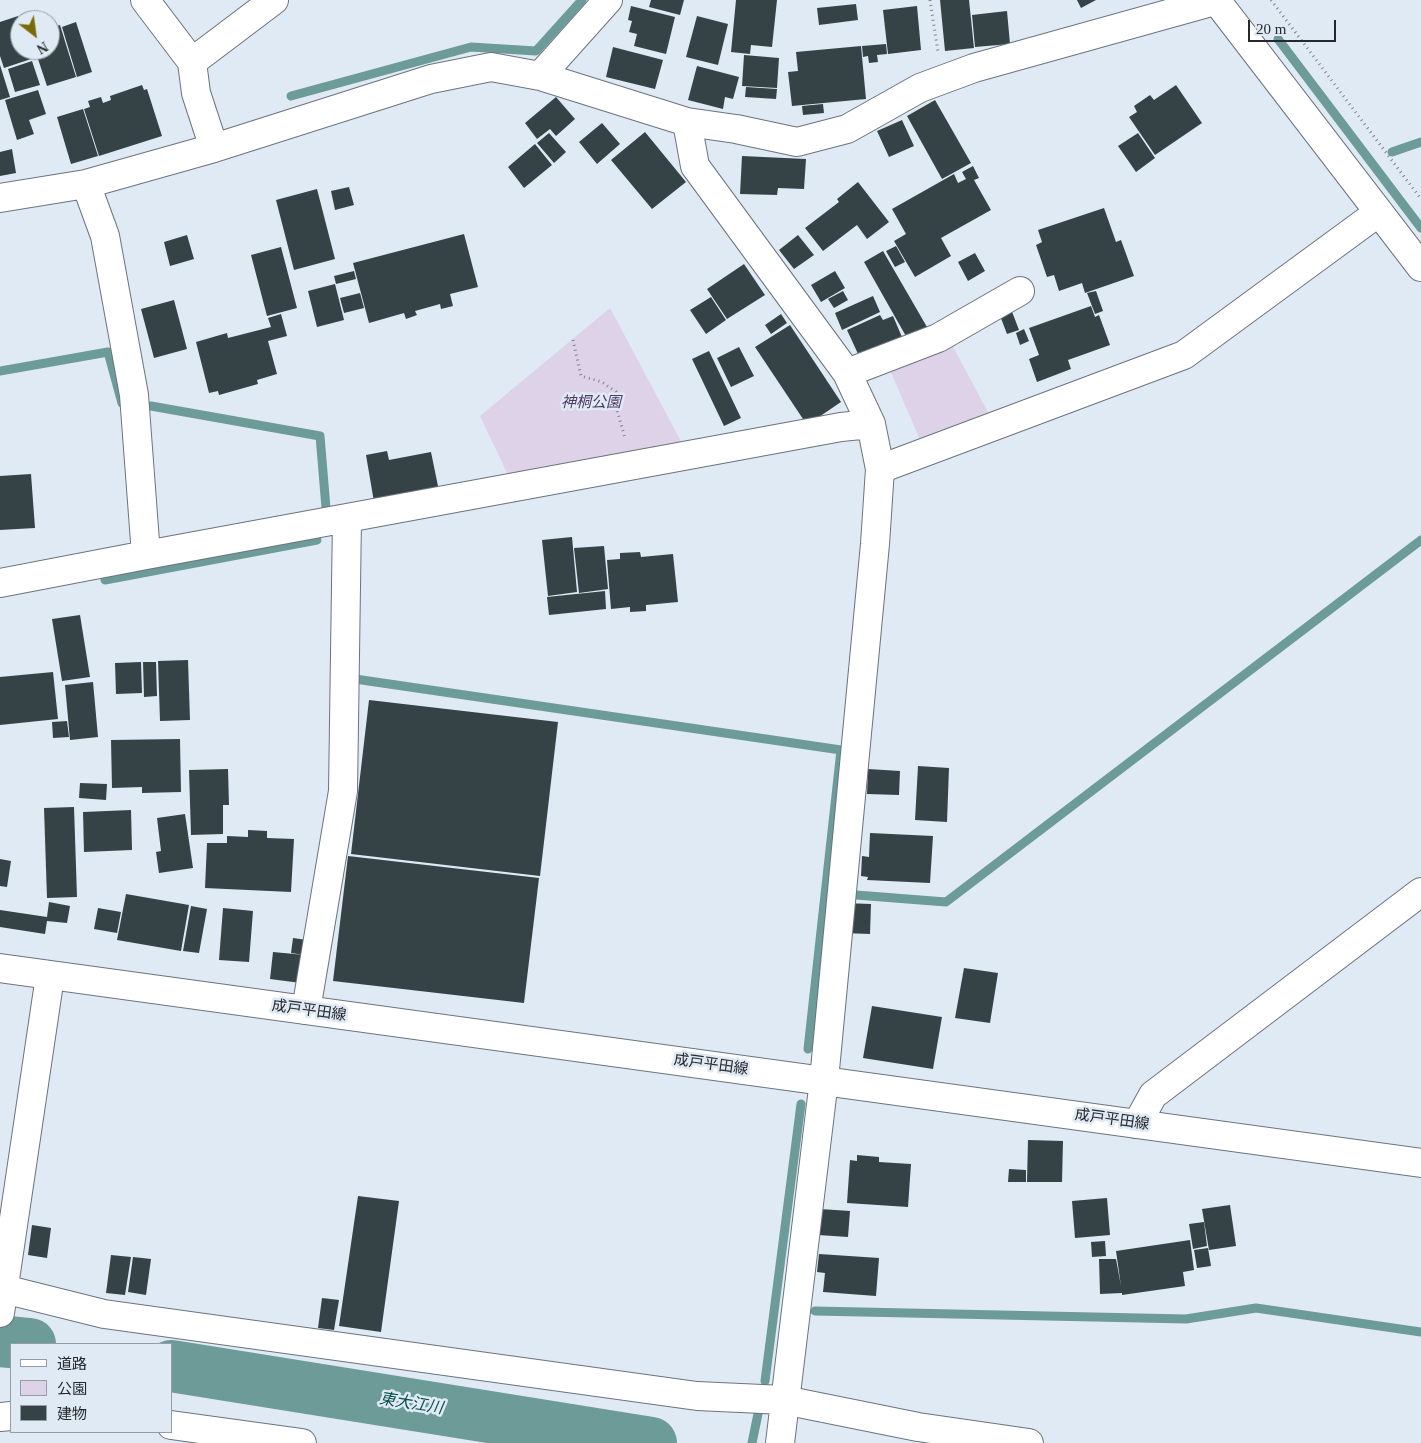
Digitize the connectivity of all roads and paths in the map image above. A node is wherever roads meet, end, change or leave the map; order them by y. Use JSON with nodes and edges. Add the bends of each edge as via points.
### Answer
{"nodes":[{"id":1,"x":145,"y":0,"type":"edge"},
{"id":2,"x":274,"y":0,"type":"edge"},
{"id":3,"x":608,"y":0,"type":"edge"},
{"id":4,"x":930,"y":0,"type":"edge"},
{"id":5,"x":1217,"y":0,"type":"edge"},
{"id":6,"x":1271,"y":0,"type":"edge"},
{"id":7,"x":192,"y":62,"type":"junction"},
{"id":8,"x":540,"y":76,"type":"junction"},
{"id":9,"x":942,"y":80,"type":"junction"},
{"id":10,"x":687,"y":122,"type":"junction"},
{"id":11,"x":214,"y":148,"type":"junction"},
{"id":12,"x":86,"y":184,"type":"junction"},
{"id":13,"x":0,"y":198,"type":"edge"},
{"id":14,"x":1421,"y":199,"type":"edge"},
{"id":15,"x":1380,"y":212,"type":"junction"},
{"id":16,"x":1421,"y":267,"type":"edge"},
{"id":17,"x":1020,"y":291,"type":"dead end"},
{"id":18,"x":573,"y":340,"type":"dead end"},
{"id":19,"x":847,"y":373,"type":"junction"},
{"id":20,"x":871,"y":424,"type":"junction"},
{"id":21,"x":633,"y":465,"type":"junction"},
{"id":22,"x":880,"y":469,"type":"junction"},
{"id":23,"x":347,"y":518,"type":"junction"},
{"id":24,"x":146,"y":555,"type":"junction"},
{"id":25,"x":0,"y":583,"type":"edge"},
{"id":26,"x":1421,"y":892,"type":"edge"},
{"id":27,"x":0,"y":968,"type":"edge"},
{"id":28,"x":50,"y":976,"type":"junction"},
{"id":29,"x":306,"y":1010,"type":"junction"},
{"id":30,"x":824,"y":1080,"type":"junction"},
{"id":31,"x":1137,"y":1124,"type":"junction"},
{"id":32,"x":1421,"y":1163,"type":"edge"},
{"id":33,"x":1,"y":1299,"type":"edge"},
{"id":34,"x":783,"y":1421,"type":"edge"},
{"id":35,"x":172,"y":1425,"type":"edge"},
{"id":36,"x":302,"y":1443,"type":"edge"},
{"id":37,"x":1029,"y":1443,"type":"edge"}],
"edges":[{"from":1,"to":7,"type":"street"},
{"from":2,"to":7,"type":"street"},
{"from":3,"to":8,"type":"street"},
{"from":4,"to":9,"type":"path"},
{"from":5,"to":9,"type":"street","via":[[974,68]]},
{"from":5,"to":15,"type":"street"},
{"from":6,"to":14,"type":"path"},
{"from":7,"to":11,"type":"street","via":[[196,93]]},
{"from":8,"to":10,"type":"street"},
{"from":8,"to":11,"type":"street","via":[[490,67],[431,79]]},
{"from":9,"to":10,"type":"street","via":[[920,88],[847,129],[797,142]]},
{"from":10,"to":19,"type":"street","via":[[695,166]]},
{"from":11,"to":12,"type":"street"},
{"from":12,"to":13,"type":"street"},
{"from":12,"to":24,"type":"street","via":[[105,236],[134,395]]},
{"from":15,"to":16,"type":"street"},
{"from":15,"to":22,"type":"street","via":[[1184,355]]},
{"from":17,"to":19,"type":"street","via":[[938,338]]},
{"from":18,"to":21,"type":"path","via":[[581,376],[602,382],[616,392],[617,410]]},
{"from":19,"to":20,"type":"street"},
{"from":20,"to":21,"type":"street"},
{"from":20,"to":22,"type":"street"},
{"from":21,"to":23,"type":"street"},
{"from":22,"to":30,"type":"street"},
{"from":23,"to":24,"type":"street"},
{"from":23,"to":29,"type":"street","via":[[343,791]]},
{"from":24,"to":25,"type":"street"},
{"from":26,"to":31,"type":"street","via":[[1153,1095]]},
{"from":27,"to":28,"type":"street","name":"成戸平田線"},
{"from":28,"to":29,"type":"street","name":"成戸平田線"},
{"from":28,"to":33,"type":"street"},
{"from":29,"to":30,"type":"street","name":"成戸平田線"},
{"from":30,"to":31,"type":"street","name":"成戸平田線"},
{"from":30,"to":34,"type":"street"},
{"from":31,"to":32,"type":"street","name":"成戸平田線"},
{"from":33,"to":34,"type":"street","via":[[697,1396]]},
{"from":34,"to":37,"type":"street","via":[[918,1427]]},
{"from":35,"to":36,"type":"street"}]}
